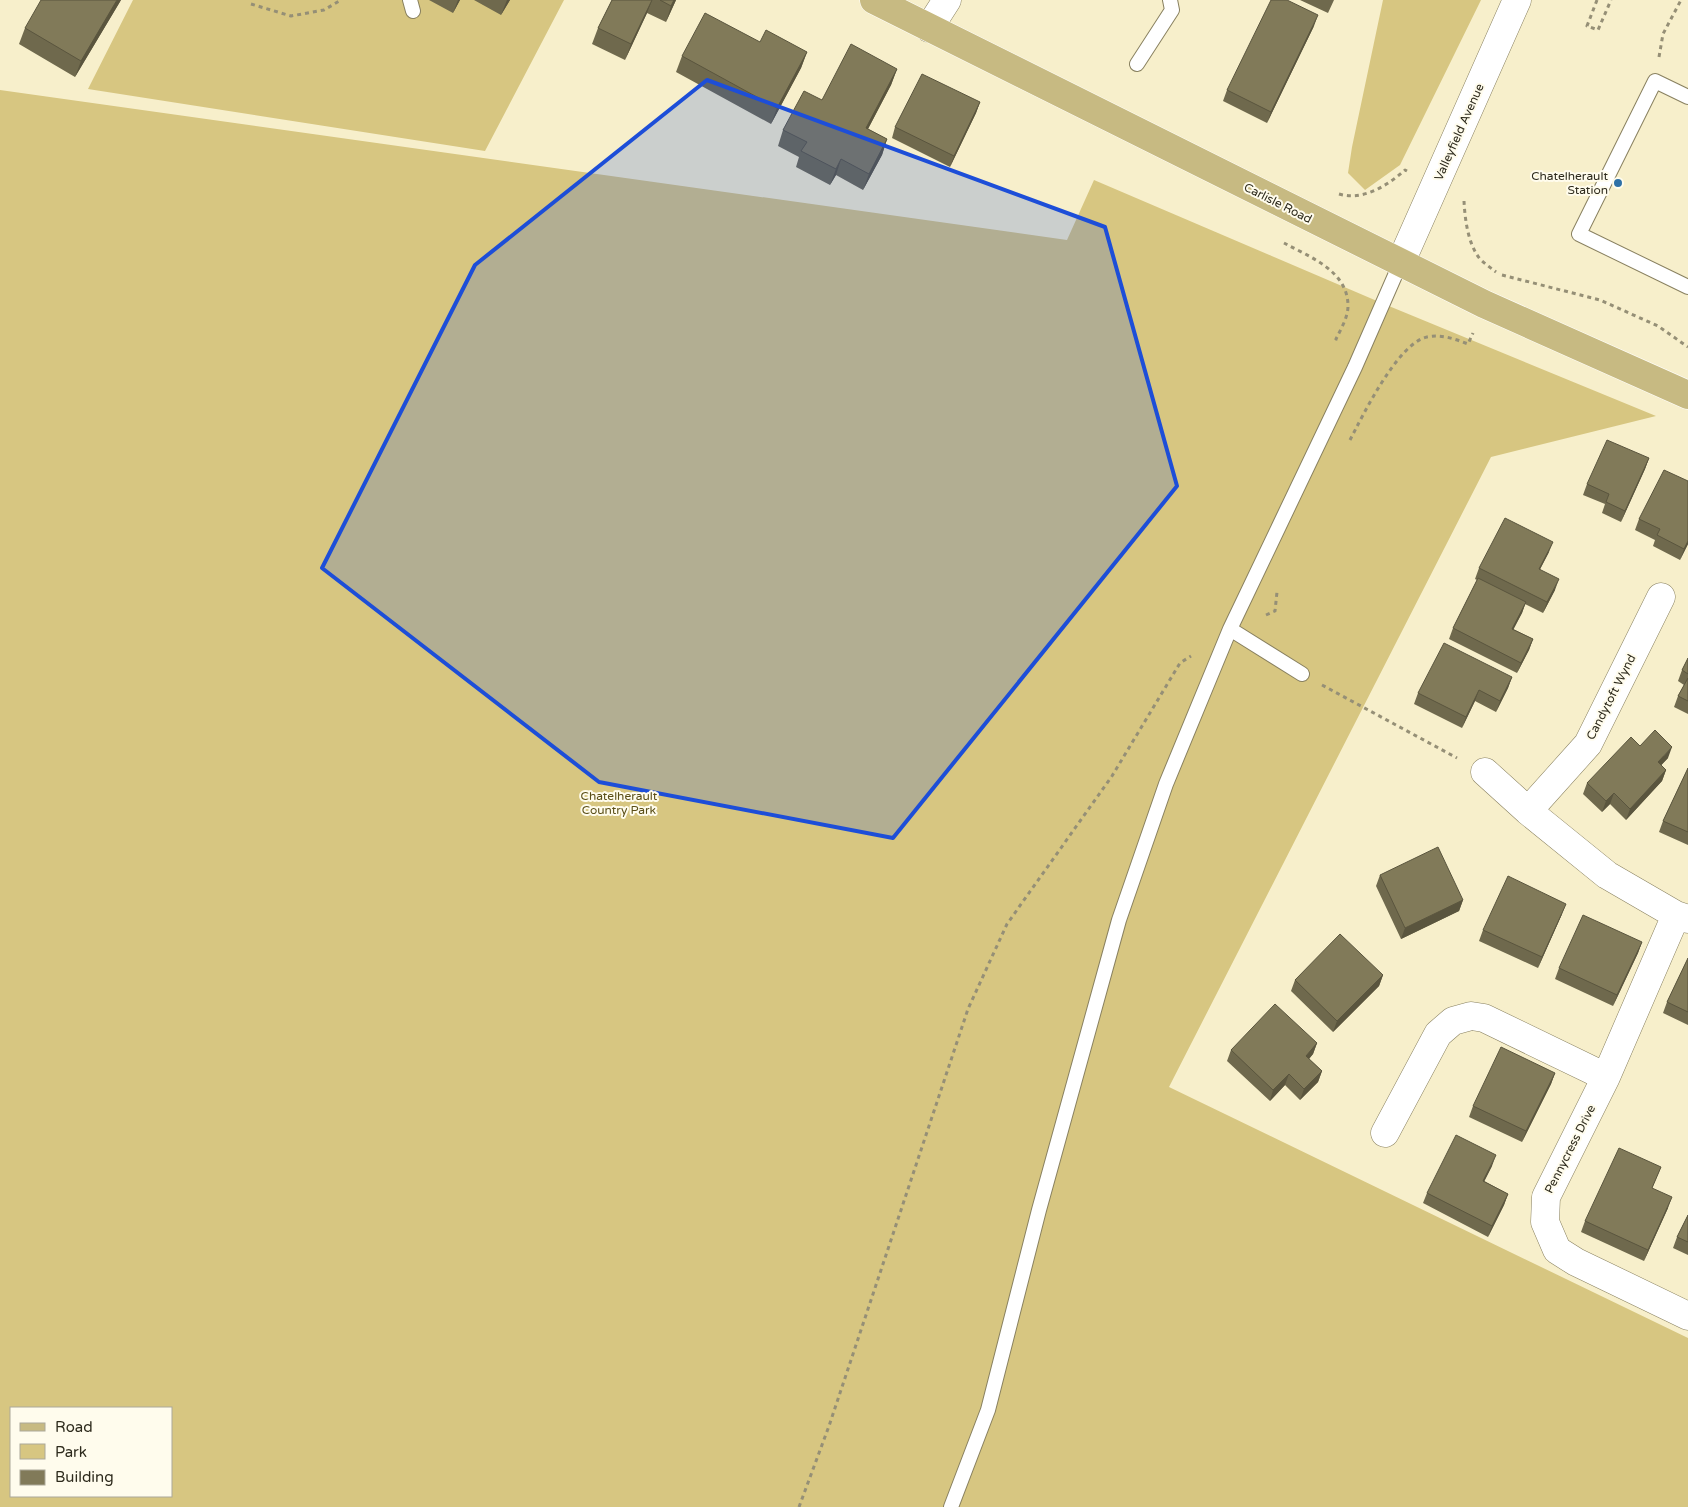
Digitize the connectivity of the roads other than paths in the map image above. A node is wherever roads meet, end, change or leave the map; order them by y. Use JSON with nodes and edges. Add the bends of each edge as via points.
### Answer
{"nodes":[{"id":1,"x":874,"y":0,"type":"edge"},
{"id":2,"x":948,"y":0,"type":"edge"},
{"id":3,"x":1170,"y":0,"type":"edge"},
{"id":4,"x":1517,"y":0,"type":"edge"},
{"id":5,"x":929,"y":28,"type":"junction"},
{"id":6,"x":1137,"y":64,"type":"dead end"},
{"id":7,"x":1688,"y":97,"type":"edge"},
{"id":8,"x":1400,"y":264,"type":"junction"},
{"id":9,"x":1688,"y":287,"type":"edge"},
{"id":10,"x":1688,"y":395,"type":"edge"},
{"id":11,"x":1661,"y":597,"type":"dead end"},
{"id":12,"x":1230,"y":630,"type":"junction"},
{"id":13,"x":1302,"y":674,"type":"road end"},
{"id":14,"x":1485,"y":772,"type":"road end"},
{"id":15,"x":1528,"y":811,"type":"junction"},
{"id":16,"x":1682,"y":917,"type":"edge"},
{"id":17,"x":1606,"y":1077,"type":"junction"},
{"id":18,"x":1386,"y":1133,"type":"dead end"},
{"id":19,"x":1688,"y":1316,"type":"edge"},
{"id":20,"x":951,"y":1507,"type":"edge"}],
"edges":[{"from":1,"to":5,"type":"main road","name":"Carlisle Road"},
{"from":2,"to":5,"type":"street"},
{"from":3,"to":6,"type":"lane","via":[[1172,10]]},
{"from":4,"to":8,"type":"street","name":"Valleyfield Avenue"},
{"from":5,"to":8,"type":"main road","name":"Carlisle Road"},
{"from":7,"to":9,"type":"lane","via":[[1655,81],[1579,234]]},
{"from":8,"to":10,"type":"main road","name":"Carlisle Road"},
{"from":8,"to":12,"type":"lane","via":[[1355,367]]},
{"from":11,"to":15,"type":"street","name":"Candytoft Wynd","via":[[1588,744]]},
{"from":12,"to":13,"type":"lane"},
{"from":12,"to":20,"type":"lane","via":[[1166,784],[1119,920],[988,1410]]},
{"from":14,"to":15,"type":"street"},
{"from":15,"to":16,"type":"street","via":[[1608,875]]},
{"from":16,"to":17,"type":"street","name":"Pennycress Drive"},
{"from":17,"to":18,"type":"street","via":[[1484,1018],[1471,1016],[1453,1022],[1438,1034]]},
{"from":17,"to":19,"type":"street","name":"Pennycress Drive","via":[[1546,1197],[1545,1222],[1557,1250]]}]}
